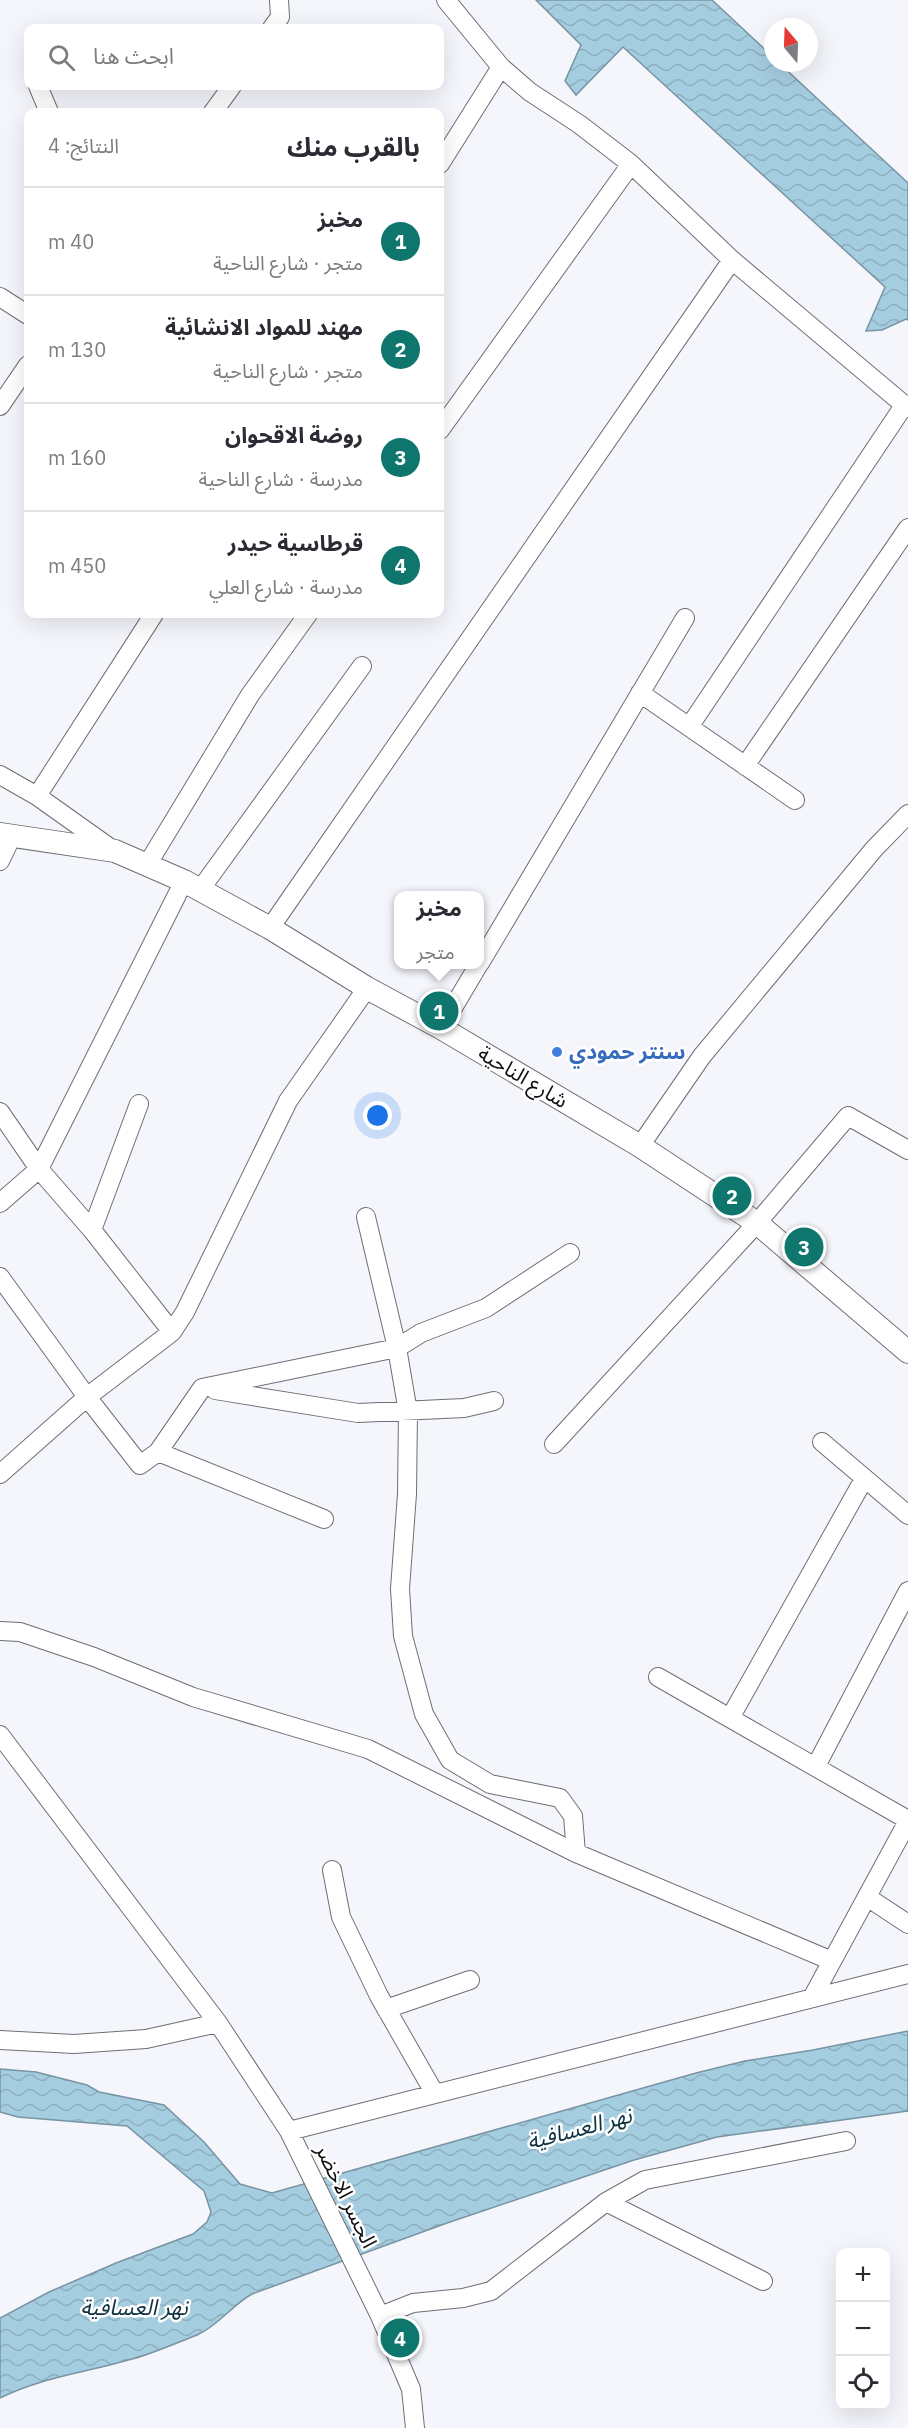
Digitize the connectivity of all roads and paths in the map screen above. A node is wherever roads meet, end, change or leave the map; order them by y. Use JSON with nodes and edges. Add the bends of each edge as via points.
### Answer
{"nodes":[{"id":1,"x":279,"y":0,"type":"edge"},
{"id":2,"x":446,"y":0,"type":"edge"},
{"id":3,"x":275,"y":24,"type":"edge"},
{"id":4,"x":501,"y":67,"type":"junction"},
{"id":5,"x":40,"y":90,"type":"edge"},
{"id":6,"x":229,"y":90,"type":"edge"},
{"id":7,"x":47,"y":108,"type":"edge"},
{"id":8,"x":216,"y":108,"type":"edge"},
{"id":9,"x":444,"y":158,"type":"edge"},
{"id":10,"x":632,"y":164,"type":"junction"},
{"id":11,"x":732,"y":260,"type":"junction"},
{"id":12,"x":0,"y":297,"type":"edge"},
{"id":13,"x":24,"y":312,"type":"edge"},
{"id":14,"x":24,"y":371,"type":"edge"},
{"id":15,"x":0,"y":406,"type":"edge"},
{"id":16,"x":906,"y":406,"type":"edge"},
{"id":17,"x":444,"y":424,"type":"edge"},
{"id":18,"x":908,"y":528,"type":"edge"},
{"id":19,"x":151,"y":618,"type":"edge"},
{"id":20,"x":305,"y":618,"type":"edge"},
{"id":21,"x":685,"y":618,"type":"dead end"},
{"id":22,"x":362,"y":666,"type":"dead end"},
{"id":23,"x":640,"y":693,"type":"junction"},
{"id":24,"x":689,"y":727,"type":"junction"},
{"id":25,"x":745,"y":766,"type":"junction"},
{"id":26,"x":0,"y":776,"type":"edge"},
{"id":27,"x":37,"y":796,"type":"junction"},
{"id":28,"x":795,"y":800,"type":"dead end"},
{"id":29,"x":908,"y":814,"type":"edge"},
{"id":30,"x":6,"y":835,"type":"edge"},
{"id":31,"x":114,"y":851,"type":"junction"},
{"id":32,"x":0,"y":861,"type":"edge"},
{"id":33,"x":147,"y":865,"type":"junction"},
{"id":34,"x":192,"y":886,"type":"junction"},
{"id":35,"x":270,"y":928,"type":"junction"},
{"id":36,"x":484,"y":956,"type":"edge"},
{"id":37,"x":476,"y":969,"type":"edge"},
{"id":38,"x":367,"y":988,"type":"junction"},
{"id":39,"x":441,"y":1028,"type":"junction"},
{"id":40,"x":139,"y":1104,"type":"dead end"},
{"id":41,"x":0,"y":1112,"type":"edge"},
{"id":42,"x":640,"y":1146,"type":"junction"},
{"id":43,"x":908,"y":1150,"type":"edge"},
{"id":44,"x":39,"y":1168,"type":"junction"},
{"id":45,"x":0,"y":1203,"type":"edge"},
{"id":46,"x":366,"y":1217,"type":"dead end"},
{"id":47,"x":757,"y":1223,"type":"junction"},
{"id":48,"x":92,"y":1230,"type":"junction"},
{"id":49,"x":570,"y":1253,"type":"dead end"},
{"id":50,"x":0,"y":1277,"type":"edge"},
{"id":51,"x":172,"y":1332,"type":"junction"},
{"id":52,"x":397,"y":1348,"type":"junction"},
{"id":53,"x":908,"y":1352,"type":"edge"},
{"id":54,"x":202,"y":1388,"type":"junction"},
{"id":55,"x":87,"y":1397,"type":"junction"},
{"id":56,"x":494,"y":1401,"type":"dead end"},
{"id":57,"x":408,"y":1412,"type":"junction"},
{"id":58,"x":822,"y":1442,"type":"dead end"},
{"id":59,"x":554,"y":1444,"type":"dead end"},
{"id":60,"x":158,"y":1452,"type":"junction"},
{"id":61,"x":3,"y":1464,"type":"edge"},
{"id":62,"x":864,"y":1479,"type":"junction"},
{"id":63,"x":908,"y":1515,"type":"edge"},
{"id":64,"x":324,"y":1519,"type":"dead end"},
{"id":65,"x":908,"y":1591,"type":"edge"},
{"id":66,"x":0,"y":1631,"type":"edge"},
{"id":67,"x":658,"y":1677,"type":"dead end"},
{"id":68,"x":730,"y":1718,"type":"junction"},
{"id":69,"x":0,"y":1735,"type":"edge"},
{"id":70,"x":816,"y":1766,"type":"junction"},
{"id":71,"x":908,"y":1820,"type":"edge"},
{"id":72,"x":576,"y":1852,"type":"junction"},
{"id":73,"x":332,"y":1870,"type":"dead end"},
{"id":74,"x":867,"y":1897,"type":"junction"},
{"id":75,"x":908,"y":1924,"type":"edge"},
{"id":76,"x":832,"y":1961,"type":"junction"},
{"id":77,"x":908,"y":1974,"type":"edge"},
{"id":78,"x":470,"y":1980,"type":"dead end"},
{"id":79,"x":812,"y":1998,"type":"junction"},
{"id":80,"x":386,"y":2009,"type":"junction"},
{"id":81,"x":218,"y":2023,"type":"junction"},
{"id":82,"x":0,"y":2040,"type":"edge"},
{"id":83,"x":435,"y":2094,"type":"junction"},
{"id":84,"x":289,"y":2131,"type":"junction"},
{"id":85,"x":846,"y":2141,"type":"dead end"},
{"id":86,"x":606,"y":2202,"type":"junction"},
{"id":87,"x":762,"y":2281,"type":"dead end"},
{"id":88,"x":380,"y":2316,"type":"junction"},
{"id":89,"x":415,"y":2428,"type":"edge"}],
"edges":[{"from":1,"to":3,"type":"street","via":[[280,17]]},
{"from":2,"to":4,"type":"street"},
{"from":4,"to":9,"type":"street"},
{"from":4,"to":10,"type":"street"},
{"from":5,"to":7,"type":"street"},
{"from":6,"to":8,"type":"street"},
{"from":10,"to":11,"type":"street"},
{"from":10,"to":17,"type":"street"},
{"from":11,"to":16,"type":"street"},
{"from":11,"to":35,"type":"street"},
{"from":12,"to":13,"type":"street"},
{"from":14,"to":15,"type":"street"},
{"from":16,"to":24,"type":"street"},
{"from":18,"to":25,"type":"street"},
{"from":19,"to":27,"type":"street"},
{"from":20,"to":33,"type":"street","via":[[250,695]]},
{"from":21,"to":23,"type":"street"},
{"from":22,"to":34,"type":"street"},
{"from":23,"to":24,"type":"street"},
{"from":23,"to":36,"type":"street"},
{"from":24,"to":25,"type":"street"},
{"from":25,"to":28,"type":"street"},
{"from":26,"to":27,"type":"street"},
{"from":27,"to":31,"type":"street"},
{"from":29,"to":42,"type":"street","via":[[874,849],[702,1056]]},
{"from":30,"to":31,"type":"main road","name":"شارع الناحية"},
{"from":30,"to":32,"type":"street"},
{"from":31,"to":33,"type":"main road","name":"شارع الناحية"},
{"from":33,"to":34,"type":"main road","name":"شارع الناحية"},
{"from":34,"to":35,"type":"main road","name":"شارع الناحية"},
{"from":34,"to":44,"type":"street"},
{"from":35,"to":38,"type":"main road","name":"شارع الناحية"},
{"from":37,"to":39,"type":"street"},
{"from":38,"to":39,"type":"main road","name":"شارع الناحية"},
{"from":38,"to":51,"type":"street","via":[[288,1101]]},
{"from":39,"to":42,"type":"main road","name":"شارع الناحية"},
{"from":40,"to":48,"type":"street"},
{"from":41,"to":44,"type":"street"},
{"from":42,"to":47,"type":"main road","name":"شارع الناحية"},
{"from":43,"to":47,"type":"street","via":[[848,1116]]},
{"from":44,"to":45,"type":"street"},
{"from":44,"to":48,"type":"street"},
{"from":46,"to":52,"type":"street"},
{"from":47,"to":53,"type":"main road","name":"شارع الناحية"},
{"from":47,"to":59,"type":"street"},
{"from":48,"to":51,"type":"street"},
{"from":49,"to":52,"type":"street","via":[[486,1308],[421,1333]]},
{"from":50,"to":55,"type":"street"},
{"from":51,"to":55,"type":"street"},
{"from":52,"to":54,"type":"street"},
{"from":52,"to":57,"type":"street"},
{"from":54,"to":57,"type":"street","via":[[358,1413]]},
{"from":54,"to":60,"type":"street"},
{"from":55,"to":60,"type":"street","via":[[140,1465]]},
{"from":55,"to":61,"type":"street"},
{"from":56,"to":57,"type":"street","via":[[464,1408]]},
{"from":57,"to":72,"type":"street","via":[[400,1589],[403,1636],[424,1714],[450,1760],[490,1784],[560,1798],[573,1815]]},
{"from":58,"to":62,"type":"street"},
{"from":60,"to":64,"type":"street"},
{"from":62,"to":63,"type":"street"},
{"from":62,"to":68,"type":"street"},
{"from":65,"to":70,"type":"street"},
{"from":66,"to":72,"type":"street","via":[[20,1632],[194,1697],[368,1749]]},
{"from":67,"to":68,"type":"street"},
{"from":68,"to":70,"type":"street"},
{"from":69,"to":81,"type":"street","name":"الجسر الاخضر"},
{"from":70,"to":71,"type":"street"},
{"from":71,"to":74,"type":"street"},
{"from":72,"to":76,"type":"street"},
{"from":73,"to":80,"type":"street","via":[[341,1917]]},
{"from":74,"to":75,"type":"street"},
{"from":74,"to":76,"type":"street"},
{"from":76,"to":79,"type":"street"},
{"from":77,"to":79,"type":"street"},
{"from":78,"to":80,"type":"street"},
{"from":79,"to":83,"type":"street"},
{"from":80,"to":83,"type":"street"},
{"from":81,"to":82,"type":"street","via":[[146,2039],[74,2044]]},
{"from":81,"to":84,"type":"street","name":"الجسر الاخضر"},
{"from":83,"to":84,"type":"street"},
{"from":84,"to":88,"type":"street","name":"الجسر الاخضر"},
{"from":85,"to":86,"type":"street","via":[[645,2180]]},
{"from":86,"to":87,"type":"street"},
{"from":86,"to":88,"type":"street","via":[[491,2291],[413,2303]]},
{"from":88,"to":89,"type":"street","name":"الجسر الاخضر","via":[[411,2389]]}]}
